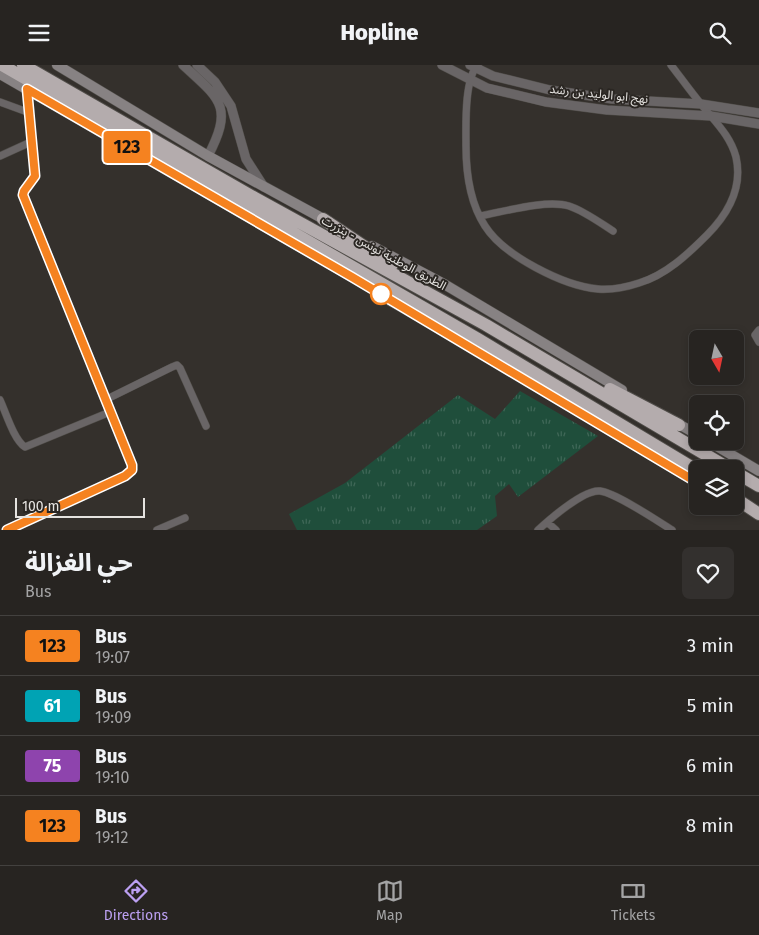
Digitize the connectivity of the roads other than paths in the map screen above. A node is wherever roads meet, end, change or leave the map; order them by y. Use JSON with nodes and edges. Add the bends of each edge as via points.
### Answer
{"nodes":[{"id":1,"x":2,"y":65,"type":"edge"},
{"id":2,"x":24,"y":65,"type":"edge"},
{"id":3,"x":58,"y":65,"type":"edge"},
{"id":4,"x":183,"y":65,"type":"edge"},
{"id":5,"x":197,"y":65,"type":"edge"},
{"id":6,"x":442,"y":65,"type":"edge"},
{"id":7,"x":671,"y":65,"type":"edge"},
{"id":8,"x":474,"y":66,"type":"edge"},
{"id":9,"x":0,"y":73,"type":"edge"},
{"id":10,"x":470,"y":80,"type":"junction"},
{"id":11,"x":31,"y":81,"type":"junction"},
{"id":12,"x":0,"y":102,"type":"edge"},
{"id":13,"x":700,"y":104,"type":"junction"},
{"id":14,"x":30,"y":113,"type":"junction"},
{"id":15,"x":759,"y":113,"type":"edge"},
{"id":16,"x":711,"y":116,"type":"junction"},
{"id":17,"x":759,"y":124,"type":"edge"},
{"id":18,"x":32,"y":141,"type":"junction"},
{"id":19,"x":0,"y":156,"type":"edge"},
{"id":20,"x":208,"y":156,"type":"junction"},
{"id":21,"x":264,"y":187,"type":"junction"},
{"id":22,"x":480,"y":216,"type":"junction"},
{"id":23,"x":323,"y":219,"type":"junction"},
{"id":24,"x":613,"y":231,"type":"dead end"},
{"id":25,"x":390,"y":299,"type":"junction"},
{"id":26,"x":482,"y":323,"type":"junction"},
{"id":27,"x":759,"y":330,"type":"edge"},
{"id":28,"x":759,"y":342,"type":"edge"},
{"id":29,"x":0,"y":400,"type":"edge"},
{"id":30,"x":105,"y":400,"type":"junction"},
{"id":31,"x":595,"y":409,"type":"junction"},
{"id":32,"x":110,"y":412,"type":"junction"},
{"id":33,"x":679,"y":425,"type":"junction"},
{"id":34,"x":206,"y":426,"type":"dead end"},
{"id":35,"x":689,"y":430,"type":"edge"},
{"id":36,"x":723,"y":450,"type":"edge"},
{"id":37,"x":715,"y":460,"type":"edge"},
{"id":38,"x":689,"y":467,"type":"edge"},
{"id":39,"x":759,"y":471,"type":"edge"},
{"id":40,"x":744,"y":477,"type":"edge"},
{"id":41,"x":689,"y":478,"type":"edge"},
{"id":42,"x":759,"y":486,"type":"edge"},
{"id":43,"x":744,"y":499,"type":"edge"},
{"id":44,"x":744,"y":504,"type":"edge"},
{"id":45,"x":759,"y":508,"type":"edge"},
{"id":46,"x":744,"y":510,"type":"edge"},
{"id":47,"x":759,"y":514,"type":"edge"},
{"id":48,"x":185,"y":517,"type":"dead end"},
{"id":49,"x":759,"y":519,"type":"edge"},
{"id":50,"x":547,"y":522,"type":"junction"},
{"id":51,"x":7,"y":530,"type":"edge"},
{"id":52,"x":158,"y":530,"type":"edge"},
{"id":53,"x":538,"y":530,"type":"edge"},
{"id":54,"x":556,"y":530,"type":"edge"},
{"id":55,"x":672,"y":530,"type":"edge"}],
"edges":[{"from":1,"to":11,"type":"highway","name":"الطريق الوطنية تونس - بنزرت"},
{"from":2,"to":11,"type":"highway","name":"الطريق الوطنية تونس - بنزرت"},
{"from":3,"to":20,"type":"main road"},
{"from":4,"to":20,"type":"street","via":[[220,102],[221,123]]},
{"from":5,"to":21,"type":"street","via":[[215,82],[231,106],[246,159]]},
{"from":6,"to":10,"type":"street","name":"نهج ابو الوليد بن رشد"},
{"from":7,"to":13,"type":"street"},
{"from":8,"to":10,"type":"street"},
{"from":8,"to":13,"type":"street","name":"نهج ابو الوليد بن رشد","via":[[492,76],[569,93]]},
{"from":9,"to":11,"type":"main road"},
{"from":10,"to":16,"type":"street","name":"نهج ابو الوليد بن رشد","via":[[512,95],[575,106]]},
{"from":10,"to":22,"type":"street","via":[[466,163],[473,200]]},
{"from":11,"to":14,"type":"street"},
{"from":11,"to":25,"type":"main road"},
{"from":11,"to":26,"type":"highway","name":"الطريق الوطنية تونس - بنزرت","via":[[255,198]]},
{"from":11,"to":31,"type":"highway","name":"الطريق الوطنية تونس - بنزرت"},
{"from":12,"to":14,"type":"street"},
{"from":13,"to":15,"type":"street","name":"نهج ابو الوليد بن رشد"},
{"from":13,"to":16,"type":"street"},
{"from":14,"to":18,"type":"street"},
{"from":16,"to":17,"type":"street","name":"نهج ابو الوليد بن رشد"},
{"from":16,"to":22,"type":"street","via":[[726,133],[734,151],[738,170],[734,195],[708,234],[656,276],[622,287],[578,286],[555,277],[501,245]]},
{"from":18,"to":19,"type":"street"},
{"from":18,"to":30,"type":"street","via":[[35,176],[23,195]]},
{"from":20,"to":21,"type":"main road"},
{"from":21,"to":23,"type":"main road"},
{"from":22,"to":24,"type":"street","via":[[557,203],[579,210]]},
{"from":23,"to":26,"type":"highway"},
{"from":23,"to":33,"type":"main road","via":[[444,284]]},
{"from":25,"to":31,"type":"highway"},
{"from":25,"to":41,"type":"main road"},
{"from":26,"to":33,"type":"highway"},
{"from":26,"to":37,"type":"highway","name":"الطريق الوطنية تونس - بنزرت"},
{"from":27,"to":28,"type":"street","via":[[755,335]]},
{"from":29,"to":32,"type":"street","via":[[21,445],[25,447]]},
{"from":30,"to":32,"type":"street"},
{"from":30,"to":34,"type":"street","via":[[177,365]]},
{"from":31,"to":38,"type":"highway","name":"الطريق الوطنية تونس - بنزرت"},
{"from":32,"to":51,"type":"street","via":[[132,465],[129,474]]},
{"from":33,"to":35,"type":"main road"},
{"from":36,"to":39,"type":"main road"},
{"from":40,"to":42,"type":"highway"},
{"from":43,"to":45,"type":"highway"},
{"from":44,"to":47,"type":"highway"},
{"from":46,"to":49,"type":"main road"},
{"from":48,"to":52,"type":"street"},
{"from":50,"to":53,"type":"street"},
{"from":50,"to":54,"type":"street"},
{"from":50,"to":55,"type":"street","via":[[583,496],[599,490]]}]}
